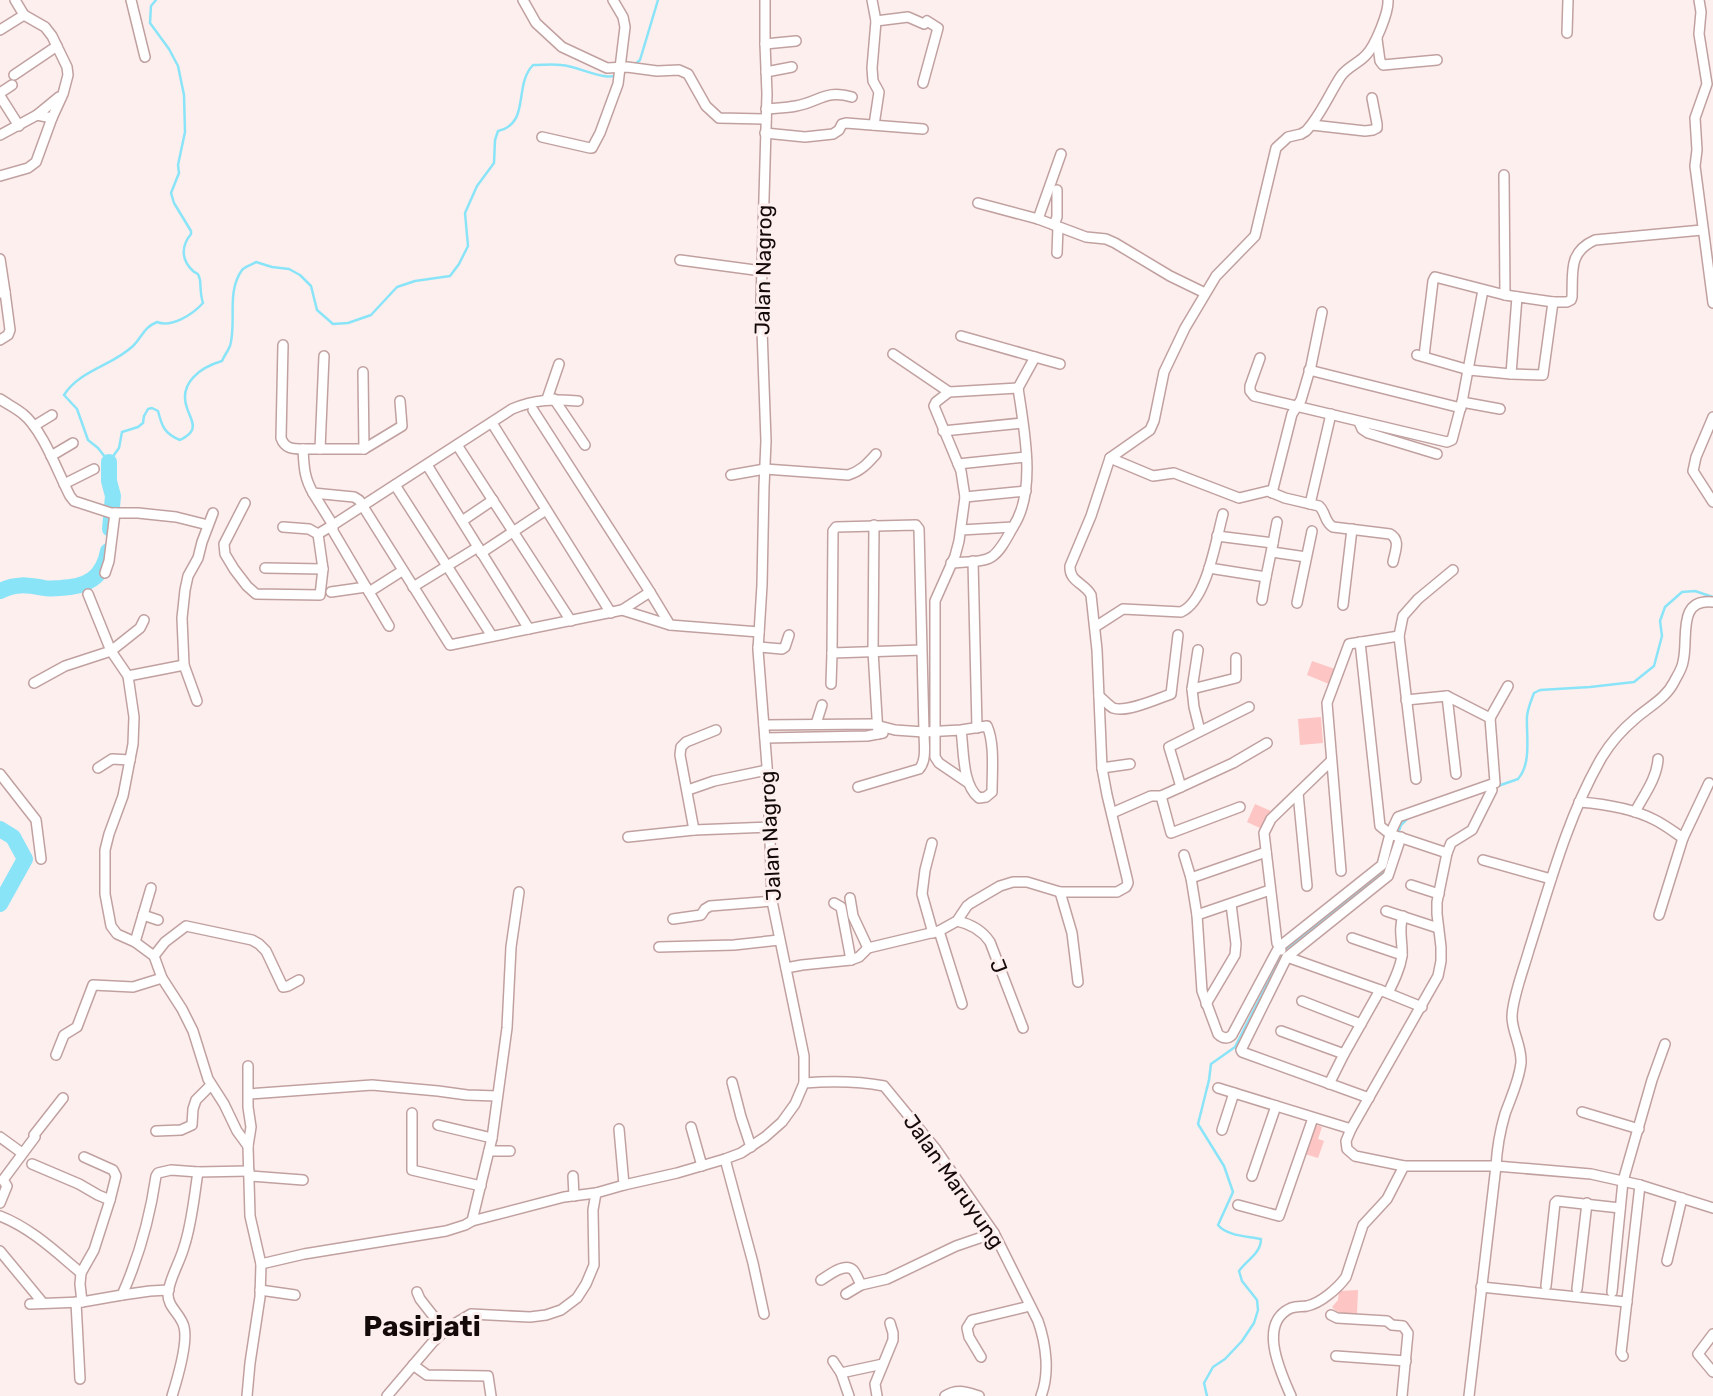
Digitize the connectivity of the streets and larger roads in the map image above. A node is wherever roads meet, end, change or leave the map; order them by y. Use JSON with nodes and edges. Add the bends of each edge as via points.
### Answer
{"nodes":[{"id":1,"x":15,"y":0,"type":"edge"},
{"id":2,"x":131,"y":0,"type":"edge"},
{"id":3,"x":523,"y":0,"type":"edge"},
{"id":4,"x":613,"y":0,"type":"edge"},
{"id":5,"x":765,"y":0,"type":"edge"},
{"id":6,"x":872,"y":0,"type":"edge"},
{"id":7,"x":1388,"y":0,"type":"edge"},
{"id":8,"x":1568,"y":0,"type":"edge"},
{"id":9,"x":1699,"y":0,"type":"edge"},
{"id":10,"x":24,"y":15,"type":"junction"},
{"id":11,"x":876,"y":21,"type":"junction"},
{"id":12,"x":0,"y":30,"type":"edge"},
{"id":13,"x":1567,"y":33,"type":"dead end"},
{"id":14,"x":1377,"y":39,"type":"junction"},
{"id":15,"x":796,"y":41,"type":"dead end"},
{"id":16,"x":765,"y":44,"type":"junction"},
{"id":17,"x":57,"y":46,"type":"junction"},
{"id":18,"x":145,"y":57,"type":"dead end"},
{"id":19,"x":1437,"y":60,"type":"dead end"},
{"id":20,"x":792,"y":67,"type":"dead end"},
{"id":21,"x":766,"y":72,"type":"junction"},
{"id":22,"x":624,"y":73,"type":"junction"},
{"id":23,"x":923,"y":83,"type":"dead end"},
{"id":24,"x":0,"y":94,"type":"edge"},
{"id":25,"x":63,"y":94,"type":"junction"},
{"id":26,"x":852,"y":97,"type":"dead end"},
{"id":27,"x":1372,"y":98,"type":"dead end"},
{"id":28,"x":766,"y":114,"type":"junction"},
{"id":29,"x":37,"y":116,"type":"junction"},
{"id":30,"x":52,"y":118,"type":"junction"},
{"id":31,"x":874,"y":125,"type":"junction"},
{"id":32,"x":1312,"y":125,"type":"junction"},
{"id":33,"x":19,"y":126,"type":"junction"},
{"id":34,"x":923,"y":128,"type":"dead end"},
{"id":35,"x":765,"y":133,"type":"junction"},
{"id":36,"x":0,"y":135,"type":"edge"},
{"id":37,"x":542,"y":137,"type":"dead end"},
{"id":38,"x":1061,"y":154,"type":"dead end"},
{"id":39,"x":1504,"y":175,"type":"dead end"},
{"id":40,"x":0,"y":176,"type":"edge"},
{"id":41,"x":1057,"y":190,"type":"dead end"},
{"id":42,"x":978,"y":203,"type":"dead end"},
{"id":43,"x":1038,"y":219,"type":"junction"},
{"id":44,"x":1056,"y":226,"type":"junction"},
{"id":45,"x":1702,"y":230,"type":"junction"},
{"id":46,"x":1057,"y":253,"type":"dead end"},
{"id":47,"x":0,"y":259,"type":"edge"},
{"id":48,"x":680,"y":260,"type":"dead end"},
{"id":49,"x":762,"y":271,"type":"junction"},
{"id":50,"x":1483,"y":290,"type":"junction"},
{"id":51,"x":3,"y":292,"type":"edge"},
{"id":52,"x":1205,"y":293,"type":"junction"},
{"id":53,"x":1505,"y":295,"type":"junction"},
{"id":54,"x":1517,"y":297,"type":"junction"},
{"id":55,"x":1553,"y":302,"type":"junction"},
{"id":56,"x":1713,"y":303,"type":"edge"},
{"id":57,"x":1322,"y":312,"type":"dead end"},
{"id":58,"x":961,"y":336,"type":"dead end"},
{"id":59,"x":0,"y":340,"type":"edge"},
{"id":60,"x":283,"y":345,"type":"dead end"},
{"id":61,"x":893,"y":354,"type":"dead end"},
{"id":62,"x":324,"y":356,"type":"dead end"},
{"id":63,"x":1035,"y":357,"type":"junction"},
{"id":64,"x":1260,"y":358,"type":"dead end"},
{"id":65,"x":559,"y":364,"type":"dead end"},
{"id":66,"x":1060,"y":364,"type":"dead end"},
{"id":67,"x":1310,"y":370,"type":"junction"},
{"id":68,"x":1469,"y":370,"type":"junction"},
{"id":69,"x":363,"y":372,"type":"dead end"},
{"id":70,"x":1511,"y":374,"type":"junction"},
{"id":71,"x":1018,"y":388,"type":"junction"},
{"id":72,"x":949,"y":392,"type":"junction"},
{"id":73,"x":0,"y":399,"type":"edge"},
{"id":74,"x":550,"y":399,"type":"junction"},
{"id":75,"x":400,"y":401,"type":"dead end"},
{"id":76,"x":578,"y":401,"type":"dead end"},
{"id":77,"x":1462,"y":405,"type":"junction"},
{"id":78,"x":1298,"y":406,"type":"junction"},
{"id":79,"x":1500,"y":409,"type":"dead end"},
{"id":80,"x":533,"y":410,"type":"dead end"},
{"id":81,"x":1331,"y":414,"type":"junction"},
{"id":82,"x":52,"y":415,"type":"dead end"},
{"id":83,"x":1713,"y":417,"type":"edge"},
{"id":84,"x":492,"y":422,"type":"junction"},
{"id":85,"x":1359,"y":422,"type":"junction"},
{"id":86,"x":1022,"y":423,"type":"junction"},
{"id":87,"x":34,"y":426,"type":"junction"},
{"id":88,"x":943,"y":431,"type":"junction"},
{"id":89,"x":73,"y":443,"type":"dead end"},
{"id":90,"x":585,"y":444,"type":"dead end"},
{"id":91,"x":457,"y":445,"type":"junction"},
{"id":92,"x":303,"y":449,"type":"junction"},
{"id":93,"x":320,"y":449,"type":"junction"},
{"id":94,"x":364,"y":449,"type":"junction"},
{"id":95,"x":876,"y":454,"type":"dead end"},
{"id":96,"x":1437,"y":454,"type":"dead end"},
{"id":97,"x":51,"y":456,"type":"junction"},
{"id":98,"x":1026,"y":457,"type":"junction"},
{"id":99,"x":1110,"y":458,"type":"junction"},
{"id":100,"x":958,"y":464,"type":"junction"},
{"id":101,"x":427,"y":465,"type":"junction"},
{"id":102,"x":94,"y":469,"type":"dead end"},
{"id":103,"x":765,"y":469,"type":"junction"},
{"id":104,"x":731,"y":475,"type":"dead end"},
{"id":105,"x":64,"y":484,"type":"junction"},
{"id":106,"x":395,"y":485,"type":"junction"},
{"id":107,"x":1026,"y":491,"type":"junction"},
{"id":108,"x":313,"y":493,"type":"junction"},
{"id":109,"x":1272,"y":493,"type":"junction"},
{"id":110,"x":965,"y":497,"type":"junction"},
{"id":111,"x":493,"y":500,"type":"junction"},
{"id":112,"x":1713,"y":502,"type":"edge"},
{"id":113,"x":245,"y":503,"type":"dead end"},
{"id":114,"x":1310,"y":504,"type":"junction"},
{"id":115,"x":363,"y":506,"type":"junction"},
{"id":116,"x":546,"y":510,"type":"junction"},
{"id":117,"x":113,"y":513,"type":"junction"},
{"id":118,"x":213,"y":513,"type":"dead end"},
{"id":119,"x":1223,"y":514,"type":"dead end"},
{"id":120,"x":462,"y":522,"type":"junction"},
{"id":121,"x":1277,"y":522,"type":"dead end"},
{"id":122,"x":208,"y":525,"type":"junction"},
{"id":123,"x":333,"y":525,"type":"junction"},
{"id":124,"x":874,"y":526,"type":"junction"},
{"id":125,"x":283,"y":527,"type":"dead end"},
{"id":126,"x":1013,"y":527,"type":"junction"},
{"id":127,"x":1352,"y":529,"type":"junction"},
{"id":128,"x":961,"y":530,"type":"junction"},
{"id":129,"x":513,"y":531,"type":"junction"},
{"id":130,"x":1312,"y":531,"type":"dead end"},
{"id":131,"x":318,"y":534,"type":"junction"},
{"id":132,"x":1217,"y":536,"type":"junction"},
{"id":133,"x":1272,"y":548,"type":"junction"},
{"id":134,"x":480,"y":550,"type":"junction"},
{"id":135,"x":1306,"y":557,"type":"junction"},
{"id":136,"x":973,"y":561,"type":"junction"},
{"id":137,"x":1393,"y":562,"type":"dead end"},
{"id":138,"x":951,"y":563,"type":"junction"},
{"id":139,"x":447,"y":566,"type":"junction"},
{"id":140,"x":265,"y":568,"type":"dead end"},
{"id":141,"x":1209,"y":568,"type":"junction"},
{"id":142,"x":323,"y":569,"type":"junction"},
{"id":143,"x":1453,"y":570,"type":"dead end"},
{"id":144,"x":402,"y":571,"type":"junction"},
{"id":145,"x":105,"y":573,"type":"dead end"},
{"id":146,"x":1266,"y":578,"type":"junction"},
{"id":147,"x":413,"y":587,"type":"junction"},
{"id":148,"x":368,"y":590,"type":"junction"},
{"id":149,"x":331,"y":592,"type":"dead end"},
{"id":150,"x":650,"y":592,"type":"junction"},
{"id":151,"x":88,"y":594,"type":"dead end"},
{"id":152,"x":1262,"y":600,"type":"dead end"},
{"id":153,"x":1713,"y":602,"type":"edge"},
{"id":154,"x":1297,"y":603,"type":"dead end"},
{"id":155,"x":1343,"y":605,"type":"dead end"},
{"id":156,"x":622,"y":611,"type":"junction"},
{"id":157,"x":611,"y":613,"type":"junction"},
{"id":158,"x":144,"y":620,"type":"dead end"},
{"id":159,"x":571,"y":621,"type":"junction"},
{"id":160,"x":670,"y":625,"type":"junction"},
{"id":161,"x":389,"y":626,"type":"dead end"},
{"id":162,"x":1095,"y":627,"type":"junction"},
{"id":163,"x":529,"y":629,"type":"junction"},
{"id":164,"x":759,"y":632,"type":"junction"},
{"id":165,"x":789,"y":635,"type":"dead end"},
{"id":166,"x":1178,"y":635,"type":"dead end"},
{"id":167,"x":492,"y":636,"type":"junction"},
{"id":168,"x":1399,"y":636,"type":"junction"},
{"id":169,"x":1360,"y":642,"type":"junction"},
{"id":170,"x":758,"y":648,"type":"junction"},
{"id":171,"x":922,"y":650,"type":"junction"},
{"id":172,"x":1198,"y":650,"type":"dead end"},
{"id":173,"x":111,"y":651,"type":"junction"},
{"id":174,"x":873,"y":652,"type":"junction"},
{"id":175,"x":832,"y":653,"type":"junction"},
{"id":176,"x":1236,"y":658,"type":"dead end"},
{"id":177,"x":184,"y":665,"type":"junction"},
{"id":178,"x":128,"y":676,"type":"junction"},
{"id":179,"x":34,"y":683,"type":"dead end"},
{"id":180,"x":831,"y":684,"type":"dead end"},
{"id":181,"x":1508,"y":686,"type":"dead end"},
{"id":182,"x":1192,"y":689,"type":"junction"},
{"id":183,"x":1099,"y":696,"type":"junction"},
{"id":184,"x":1447,"y":696,"type":"junction"},
{"id":185,"x":1406,"y":700,"type":"junction"},
{"id":186,"x":197,"y":701,"type":"dead end"},
{"id":187,"x":822,"y":705,"type":"dead end"},
{"id":188,"x":1249,"y":706,"type":"dead end"},
{"id":189,"x":1490,"y":718,"type":"junction"},
{"id":190,"x":816,"y":724,"type":"junction"},
{"id":191,"x":764,"y":725,"type":"junction"},
{"id":192,"x":977,"y":728,"type":"junction"},
{"id":193,"x":878,"y":729,"type":"junction"},
{"id":194,"x":716,"y":730,"type":"dead end"},
{"id":195,"x":961,"y":730,"type":"junction"},
{"id":196,"x":935,"y":731,"type":"junction"},
{"id":197,"x":1200,"y":731,"type":"junction"},
{"id":198,"x":924,"y":732,"type":"junction"},
{"id":199,"x":765,"y":738,"type":"junction"},
{"id":200,"x":1267,"y":743,"type":"dead end"},
{"id":201,"x":1658,"y":759,"type":"dead end"},
{"id":202,"x":130,"y":760,"type":"junction"},
{"id":203,"x":1331,"y":761,"type":"junction"},
{"id":204,"x":1129,"y":764,"type":"dead end"},
{"id":205,"x":98,"y":768,"type":"dead end"},
{"id":206,"x":1102,"y":768,"type":"junction"},
{"id":207,"x":767,"y":770,"type":"junction"},
{"id":208,"x":0,"y":774,"type":"edge"},
{"id":209,"x":1456,"y":774,"type":"dead end"},
{"id":210,"x":1416,"y":779,"type":"dead end"},
{"id":211,"x":967,"y":782,"type":"junction"},
{"id":212,"x":1709,"y":783,"type":"dead end"},
{"id":213,"x":1493,"y":786,"type":"junction"},
{"id":214,"x":858,"y":787,"type":"dead end"},
{"id":215,"x":1181,"y":787,"type":"junction"},
{"id":216,"x":688,"y":790,"type":"junction"},
{"id":217,"x":1298,"y":793,"type":"junction"},
{"id":218,"x":1161,"y":796,"type":"junction"},
{"id":219,"x":1579,"y":802,"type":"junction"},
{"id":220,"x":1240,"y":807,"type":"dead end"},
{"id":221,"x":1635,"y":812,"type":"junction"},
{"id":222,"x":1112,"y":813,"type":"junction"},
{"id":223,"x":769,"y":827,"type":"junction"},
{"id":224,"x":694,"y":830,"type":"junction"},
{"id":225,"x":1390,"y":834,"type":"junction"},
{"id":226,"x":1401,"y":836,"type":"junction"},
{"id":227,"x":628,"y":837,"type":"dead end"},
{"id":228,"x":1683,"y":838,"type":"junction"},
{"id":229,"x":932,"y":843,"type":"dead end"},
{"id":230,"x":1266,"y":852,"type":"junction"},
{"id":231,"x":1447,"y":853,"type":"junction"},
{"id":232,"x":1184,"y":855,"type":"dead end"},
{"id":233,"x":41,"y":859,"type":"dead end"},
{"id":234,"x":1483,"y":860,"type":"dead end"},
{"id":235,"x":1341,"y":871,"type":"dead end"},
{"id":236,"x":1191,"y":878,"type":"junction"},
{"id":237,"x":1551,"y":879,"type":"junction"},
{"id":238,"x":1410,"y":885,"type":"dead end"},
{"id":239,"x":1307,"y":886,"type":"dead end"},
{"id":240,"x":151,"y":888,"type":"dead end"},
{"id":241,"x":1270,"y":891,"type":"junction"},
{"id":242,"x":519,"y":892,"type":"dead end"},
{"id":243,"x":1060,"y":892,"type":"junction"},
{"id":244,"x":1439,"y":894,"type":"junction"},
{"id":245,"x":850,"y":898,"type":"dead end"},
{"id":246,"x":772,"y":901,"type":"junction"},
{"id":247,"x":834,"y":903,"type":"dead end"},
{"id":248,"x":1231,"y":904,"type":"junction"},
{"id":249,"x":1386,"y":911,"type":"dead end"},
{"id":250,"x":143,"y":915,"type":"junction"},
{"id":251,"x":1197,"y":915,"type":"junction"},
{"id":252,"x":1659,"y":915,"type":"dead end"},
{"id":253,"x":1403,"y":916,"type":"junction"},
{"id":254,"x":673,"y":919,"type":"dead end"},
{"id":255,"x":158,"y":920,"type":"dead end"},
{"id":256,"x":957,"y":921,"type":"junction"},
{"id":257,"x":1438,"y":928,"type":"junction"},
{"id":258,"x":936,"y":932,"type":"junction"},
{"id":259,"x":1352,"y":938,"type":"dead end"},
{"id":260,"x":779,"y":940,"type":"junction"},
{"id":261,"x":135,"y":942,"type":"junction"},
{"id":262,"x":659,"y":947,"type":"dead end"},
{"id":263,"x":1279,"y":947,"type":"junction"},
{"id":264,"x":868,"y":948,"type":"junction"},
{"id":265,"x":1402,"y":955,"type":"junction"},
{"id":266,"x":154,"y":956,"type":"junction"},
{"id":267,"x":1287,"y":957,"type":"junction"},
{"id":268,"x":851,"y":960,"type":"junction"},
{"id":269,"x":786,"y":968,"type":"junction"},
{"id":270,"x":162,"y":978,"type":"junction"},
{"id":271,"x":299,"y":980,"type":"dead end"},
{"id":272,"x":1078,"y":982,"type":"dead end"},
{"id":273,"x":1384,"y":991,"type":"junction"},
{"id":274,"x":1303,"y":1001,"type":"dead end"},
{"id":275,"x":962,"y":1004,"type":"dead end"},
{"id":276,"x":1206,"y":1004,"type":"junction"},
{"id":277,"x":1422,"y":1007,"type":"junction"},
{"id":278,"x":1361,"y":1024,"type":"junction"},
{"id":279,"x":1023,"y":1028,"type":"dead end"},
{"id":280,"x":1281,"y":1031,"type":"dead end"},
{"id":281,"x":1665,"y":1044,"type":"dead end"},
{"id":282,"x":1344,"y":1054,"type":"junction"},
{"id":283,"x":56,"y":1055,"type":"dead end"},
{"id":284,"x":248,"y":1066,"type":"dead end"},
{"id":285,"x":732,"y":1082,"type":"dead end"},
{"id":286,"x":804,"y":1083,"type":"junction"},
{"id":287,"x":1329,"y":1084,"type":"junction"},
{"id":288,"x":211,"y":1085,"type":"junction"},
{"id":289,"x":1218,"y":1088,"type":"dead end"},
{"id":290,"x":1234,"y":1093,"type":"junction"},
{"id":291,"x":249,"y":1094,"type":"junction"},
{"id":292,"x":497,"y":1096,"type":"junction"},
{"id":293,"x":63,"y":1098,"type":"dead end"},
{"id":294,"x":1368,"y":1098,"type":"junction"},
{"id":295,"x":1276,"y":1106,"type":"junction"},
{"id":296,"x":1582,"y":1112,"type":"dead end"},
{"id":297,"x":412,"y":1113,"type":"dead end"},
{"id":298,"x":1313,"y":1118,"type":"junction"},
{"id":299,"x":438,"y":1125,"type":"dead end"},
{"id":300,"x":251,"y":1127,"type":"junction"},
{"id":301,"x":691,"y":1127,"type":"dead end"},
{"id":302,"x":620,"y":1129,"type":"dead end"},
{"id":303,"x":1351,"y":1129,"type":"junction"},
{"id":304,"x":1639,"y":1129,"type":"junction"},
{"id":305,"x":1222,"y":1130,"type":"dead end"},
{"id":306,"x":156,"y":1131,"type":"dead end"},
{"id":307,"x":237,"y":1131,"type":"junction"},
{"id":308,"x":0,"y":1137,"type":"edge"},
{"id":309,"x":492,"y":1138,"type":"junction"},
{"id":310,"x":248,"y":1146,"type":"junction"},
{"id":311,"x":751,"y":1147,"type":"junction"},
{"id":312,"x":489,"y":1151,"type":"junction"},
{"id":313,"x":510,"y":1151,"type":"dead end"},
{"id":314,"x":22,"y":1153,"type":"junction"},
{"id":315,"x":85,"y":1157,"type":"dead end"},
{"id":316,"x":725,"y":1159,"type":"junction"},
{"id":317,"x":32,"y":1164,"type":"dead end"},
{"id":318,"x":702,"y":1166,"type":"junction"},
{"id":319,"x":1404,"y":1166,"type":"junction"},
{"id":320,"x":1496,"y":1166,"type":"junction"},
{"id":321,"x":198,"y":1172,"type":"junction"},
{"id":322,"x":249,"y":1174,"type":"junction"},
{"id":323,"x":573,"y":1176,"type":"dead end"},
{"id":324,"x":1252,"y":1176,"type":"dead end"},
{"id":325,"x":303,"y":1180,"type":"dead end"},
{"id":326,"x":1623,"y":1181,"type":"junction"},
{"id":327,"x":624,"y":1185,"type":"junction"},
{"id":328,"x":1640,"y":1185,"type":"junction"},
{"id":329,"x":481,"y":1186,"type":"junction"},
{"id":330,"x":596,"y":1193,"type":"junction"},
{"id":331,"x":574,"y":1196,"type":"junction"},
{"id":332,"x":1682,"y":1198,"type":"junction"},
{"id":333,"x":110,"y":1200,"type":"junction"},
{"id":334,"x":0,"y":1203,"type":"edge"},
{"id":335,"x":1587,"y":1203,"type":"junction"},
{"id":336,"x":1238,"y":1205,"type":"dead end"},
{"id":337,"x":1620,"y":1208,"type":"junction"},
{"id":338,"x":1713,"y":1208,"type":"edge"},
{"id":339,"x":0,"y":1216,"type":"edge"},
{"id":340,"x":472,"y":1221,"type":"junction"},
{"id":341,"x":994,"y":1233,"type":"junction"},
{"id":342,"x":0,"y":1251,"type":"edge"},
{"id":343,"x":1667,"y":1261,"type":"dead end"},
{"id":344,"x":261,"y":1264,"type":"junction"},
{"id":345,"x":81,"y":1273,"type":"junction"},
{"id":346,"x":821,"y":1280,"type":"dead end"},
{"id":347,"x":861,"y":1285,"type":"junction"},
{"id":348,"x":1546,"y":1286,"type":"dead end"},
{"id":349,"x":1481,"y":1287,"type":"junction"},
{"id":350,"x":1577,"y":1289,"type":"dead end"},
{"id":351,"x":169,"y":1290,"type":"junction"},
{"id":352,"x":260,"y":1290,"type":"junction"},
{"id":353,"x":1612,"y":1292,"type":"dead end"},
{"id":354,"x":418,"y":1293,"type":"dead end"},
{"id":355,"x":846,"y":1294,"type":"dead end"},
{"id":356,"x":122,"y":1295,"type":"junction"},
{"id":357,"x":295,"y":1295,"type":"dead end"},
{"id":358,"x":1321,"y":1298,"type":"junction"},
{"id":359,"x":79,"y":1302,"type":"junction"},
{"id":360,"x":1627,"y":1302,"type":"junction"},
{"id":361,"x":43,"y":1303,"type":"junction"},
{"id":362,"x":30,"y":1304,"type":"dead end"},
{"id":363,"x":1030,"y":1306,"type":"junction"},
{"id":364,"x":764,"y":1314,"type":"dead end"},
{"id":365,"x":890,"y":1323,"type":"dead end"},
{"id":366,"x":445,"y":1331,"type":"junction"},
{"id":367,"x":1713,"y":1334,"type":"edge"},
{"id":368,"x":1336,"y":1356,"type":"dead end"},
{"id":369,"x":1623,"y":1356,"type":"dead end"},
{"id":370,"x":981,"y":1357,"type":"dead end"},
{"id":371,"x":834,"y":1361,"type":"dead end"},
{"id":372,"x":1406,"y":1361,"type":"junction"},
{"id":373,"x":883,"y":1364,"type":"junction"},
{"id":374,"x":413,"y":1365,"type":"junction"},
{"id":375,"x":1713,"y":1372,"type":"edge"},
{"id":376,"x":841,"y":1373,"type":"junction"},
{"id":377,"x":80,"y":1379,"type":"dead end"},
{"id":378,"x":172,"y":1396,"type":"edge"},
{"id":379,"x":247,"y":1396,"type":"edge"},
{"id":380,"x":387,"y":1396,"type":"edge"},
{"id":381,"x":491,"y":1396,"type":"edge"},
{"id":382,"x":849,"y":1396,"type":"edge"},
{"id":383,"x":877,"y":1396,"type":"edge"},
{"id":384,"x":945,"y":1396,"type":"edge"},
{"id":385,"x":979,"y":1396,"type":"edge"},
{"id":386,"x":1041,"y":1396,"type":"edge"},
{"id":387,"x":1291,"y":1396,"type":"edge"},
{"id":388,"x":1402,"y":1396,"type":"edge"},
{"id":389,"x":1469,"y":1396,"type":"edge"}],
"edges":[{"from":1,"to":10,"type":"street"},
{"from":2,"to":18,"type":"street"},
{"from":3,"to":22,"type":"street","via":[[536,23],[562,47]]},
{"from":4,"to":22,"type":"street","via":[[625,22]]},
{"from":5,"to":16,"type":"street","name":"Jalan Nagrog"},
{"from":6,"to":11,"type":"street"},
{"from":7,"to":14,"type":"street"},
{"from":8,"to":13,"type":"street"},
{"from":9,"to":45,"type":"street","via":[[1707,84],[1695,118]]},
{"from":10,"to":12,"type":"street"},
{"from":10,"to":17,"type":"street","via":[[45,27]]},
{"from":11,"to":23,"type":"street","via":[[908,17],[938,28]]},
{"from":11,"to":31,"type":"street","via":[[872,68],[879,92]]},
{"from":14,"to":19,"type":"street","via":[[1382,65]]},
{"from":14,"to":32,"type":"street","via":[[1366,55],[1342,74]]},
{"from":15,"to":16,"type":"street"},
{"from":16,"to":21,"type":"street","name":"Jalan Nagrog"},
{"from":17,"to":24,"type":"street"},
{"from":17,"to":25,"type":"street","via":[[68,75]]},
{"from":20,"to":21,"type":"street"},
{"from":21,"to":28,"type":"street","name":"Jalan Nagrog"},
{"from":22,"to":28,"type":"street","via":[[679,70],[688,74],[706,106],[719,118]]},
{"from":22,"to":37,"type":"street","via":[[592,148]]},
{"from":24,"to":33,"type":"street"},
{"from":25,"to":29,"type":"street"},
{"from":25,"to":30,"type":"street"},
{"from":26,"to":28,"type":"street","via":[[824,95]]},
{"from":27,"to":32,"type":"street","via":[[1377,124],[1373,130]]},
{"from":28,"to":35,"type":"street","name":"Jalan Nagrog"},
{"from":29,"to":30,"type":"street"},
{"from":29,"to":33,"type":"street"},
{"from":30,"to":40,"type":"street","via":[[33,166]]},
{"from":31,"to":34,"type":"street"},
{"from":31,"to":35,"type":"street","via":[[845,123],[833,134],[804,137]]},
{"from":32,"to":52,"type":"street","via":[[1276,148],[1255,236]]},
{"from":33,"to":36,"type":"street"},
{"from":35,"to":49,"type":"street","name":"Jalan Nagrog"},
{"from":38,"to":43,"type":"street"},
{"from":39,"to":53,"type":"street"},
{"from":41,"to":44,"type":"street"},
{"from":42,"to":43,"type":"street"},
{"from":43,"to":44,"type":"street"},
{"from":44,"to":46,"type":"street"},
{"from":44,"to":52,"type":"street","via":[[1115,243]]},
{"from":45,"to":55,"type":"street","via":[[1586,244],[1573,261],[1569,302]]},
{"from":45,"to":56,"type":"street"},
{"from":47,"to":51,"type":"street"},
{"from":48,"to":49,"type":"street"},
{"from":49,"to":103,"type":"street","name":"Jalan Nagrog"},
{"from":50,"to":53,"type":"street"},
{"from":50,"to":68,"type":"street"},
{"from":50,"to":68,"type":"street","via":[[1436,276],[1433,281],[1421,356]]},
{"from":51,"to":59,"type":"street","via":[[10,330]]},
{"from":52,"to":99,"type":"street","via":[[1165,369],[1150,429]]},
{"from":53,"to":54,"type":"street"},
{"from":54,"to":55,"type":"street"},
{"from":54,"to":70,"type":"street"},
{"from":55,"to":70,"type":"street","via":[[1543,375]]},
{"from":57,"to":67,"type":"street"},
{"from":58,"to":63,"type":"street"},
{"from":60,"to":92,"type":"street","via":[[281,438],[290,449]]},
{"from":61,"to":72,"type":"street"},
{"from":62,"to":93,"type":"street"},
{"from":63,"to":66,"type":"street"},
{"from":63,"to":71,"type":"street"},
{"from":64,"to":78,"type":"street","via":[[1250,386],[1254,396]]},
{"from":65,"to":74,"type":"street"},
{"from":67,"to":77,"type":"street"},
{"from":67,"to":78,"type":"street"},
{"from":68,"to":70,"type":"street"},
{"from":68,"to":77,"type":"street"},
{"from":69,"to":94,"type":"street"},
{"from":71,"to":72,"type":"street"},
{"from":71,"to":86,"type":"street"},
{"from":72,"to":88,"type":"street","via":[[933,406]]},
{"from":73,"to":87,"type":"street"},
{"from":74,"to":76,"type":"street"},
{"from":74,"to":84,"type":"street","via":[[521,406]]},
{"from":74,"to":90,"type":"street"},
{"from":75,"to":94,"type":"street","via":[[402,426]]},
{"from":77,"to":79,"type":"street"},
{"from":77,"to":85,"type":"street","via":[[1452,440],[1447,442]]},
{"from":78,"to":81,"type":"street"},
{"from":78,"to":109,"type":"street"},
{"from":80,"to":150,"type":"street"},
{"from":81,"to":85,"type":"street"},
{"from":81,"to":114,"type":"street"},
{"from":82,"to":87,"type":"street"},
{"from":83,"to":112,"type":"street","via":[[1693,465]]},
{"from":84,"to":91,"type":"street"},
{"from":84,"to":116,"type":"street"},
{"from":85,"to":96,"type":"street","via":[[1368,433]]},
{"from":86,"to":88,"type":"street"},
{"from":86,"to":98,"type":"street"},
{"from":87,"to":97,"type":"street"},
{"from":88,"to":100,"type":"street"},
{"from":89,"to":97,"type":"street"},
{"from":91,"to":101,"type":"street"},
{"from":91,"to":111,"type":"street"},
{"from":92,"to":93,"type":"street"},
{"from":92,"to":108,"type":"street","via":[[305,476]]},
{"from":93,"to":94,"type":"street"},
{"from":95,"to":103,"type":"street","via":[[865,467],[848,475]]},
{"from":97,"to":105,"type":"street"},
{"from":98,"to":100,"type":"street"},
{"from":98,"to":107,"type":"street"},
{"from":99,"to":109,"type":"street","via":[[1153,476],[1174,473],[1240,498]]},
{"from":99,"to":162,"type":"street","via":[[1069,571],[1090,593]]},
{"from":100,"to":110,"type":"street"},
{"from":101,"to":106,"type":"street"},
{"from":101,"to":120,"type":"street"},
{"from":102,"to":105,"type":"street"},
{"from":103,"to":104,"type":"street"},
{"from":103,"to":164,"type":"street","name":"Jalan Nagrog"},
{"from":105,"to":117,"type":"street","via":[[74,501]]},
{"from":106,"to":115,"type":"street"},
{"from":106,"to":139,"type":"street"},
{"from":107,"to":110,"type":"street"},
{"from":107,"to":126,"type":"street"},
{"from":108,"to":115,"type":"street","via":[[354,497]]},
{"from":108,"to":123,"type":"street"},
{"from":109,"to":114,"type":"street"},
{"from":110,"to":128,"type":"street"},
{"from":111,"to":120,"type":"street"},
{"from":111,"to":129,"type":"street"},
{"from":113,"to":142,"type":"street","via":[[224,549],[251,592],[320,595]]},
{"from":114,"to":127,"type":"street","via":[[1321,508],[1333,527]]},
{"from":115,"to":123,"type":"street"},
{"from":115,"to":144,"type":"street"},
{"from":116,"to":129,"type":"street"},
{"from":116,"to":157,"type":"street"},
{"from":117,"to":122,"type":"street","via":[[176,517]]},
{"from":117,"to":145,"type":"street"},
{"from":118,"to":122,"type":"street"},
{"from":119,"to":132,"type":"street"},
{"from":120,"to":134,"type":"street"},
{"from":121,"to":133,"type":"street"},
{"from":122,"to":177,"type":"street","via":[[185,590]]},
{"from":123,"to":131,"type":"street"},
{"from":123,"to":148,"type":"street","via":[[332,531]]},
{"from":124,"to":171,"type":"street","via":[[916,525],[919,529]]},
{"from":124,"to":174,"type":"street"},
{"from":124,"to":175,"type":"street","via":[[839,526],[833,531]]},
{"from":125,"to":131,"type":"street"},
{"from":126,"to":128,"type":"street"},
{"from":126,"to":136,"type":"street","via":[[997,554]]},
{"from":127,"to":137,"type":"street","via":[[1395,537]]},
{"from":127,"to":155,"type":"street"},
{"from":128,"to":138,"type":"street"},
{"from":129,"to":134,"type":"street"},
{"from":129,"to":159,"type":"street"},
{"from":130,"to":135,"type":"street"},
{"from":131,"to":142,"type":"street"},
{"from":132,"to":133,"type":"street"},
{"from":132,"to":141,"type":"street"},
{"from":133,"to":135,"type":"street"},
{"from":133,"to":146,"type":"street"},
{"from":134,"to":139,"type":"street"},
{"from":134,"to":163,"type":"street"},
{"from":135,"to":154,"type":"street"},
{"from":136,"to":138,"type":"street"},
{"from":136,"to":192,"type":"street"},
{"from":138,"to":196,"type":"street","via":[[935,601]]},
{"from":139,"to":147,"type":"street"},
{"from":139,"to":167,"type":"street"},
{"from":140,"to":142,"type":"street"},
{"from":141,"to":146,"type":"street"},
{"from":141,"to":162,"type":"street","via":[[1185,610],[1123,609]]},
{"from":143,"to":168,"type":"street","via":[[1403,617]]},
{"from":144,"to":147,"type":"street"},
{"from":144,"to":148,"type":"street"},
{"from":146,"to":152,"type":"street"},
{"from":147,"to":167,"type":"street","via":[[450,645]]},
{"from":148,"to":149,"type":"street"},
{"from":148,"to":161,"type":"street"},
{"from":150,"to":156,"type":"street"},
{"from":150,"to":160,"type":"street"},
{"from":151,"to":173,"type":"street"},
{"from":153,"to":219,"type":"street","via":[[1699,603],[1690,611],[1683,663],[1674,682],[1664,697],[1608,747]]},
{"from":156,"to":157,"type":"street"},
{"from":156,"to":160,"type":"street"},
{"from":157,"to":159,"type":"street"},
{"from":158,"to":173,"type":"street"},
{"from":159,"to":163,"type":"street"},
{"from":160,"to":164,"type":"street"},
{"from":162,"to":183,"type":"street"},
{"from":163,"to":167,"type":"street"},
{"from":164,"to":170,"type":"street","name":"Jalan Nagrog"},
{"from":165,"to":170,"type":"street","via":[[782,649]]},
{"from":166,"to":183,"type":"street","via":[[1171,694],[1120,709]]},
{"from":168,"to":169,"type":"street"},
{"from":168,"to":185,"type":"street"},
{"from":169,"to":203,"type":"street","via":[[1349,644],[1327,703]]},
{"from":169,"to":225,"type":"street","via":[[1379,822]]},
{"from":170,"to":191,"type":"street","name":"Jalan Nagrog"},
{"from":171,"to":174,"type":"street"},
{"from":171,"to":198,"type":"street"},
{"from":172,"to":182,"type":"street"},
{"from":173,"to":178,"type":"street"},
{"from":173,"to":179,"type":"street","via":[[65,666]]},
{"from":174,"to":175,"type":"street"},
{"from":174,"to":193,"type":"street"},
{"from":175,"to":180,"type":"street"},
{"from":176,"to":182,"type":"street","via":[[1236,678]]},
{"from":177,"to":178,"type":"street"},
{"from":177,"to":186,"type":"street"},
{"from":178,"to":202,"type":"street","via":[[134,717]]},
{"from":181,"to":189,"type":"street"},
{"from":182,"to":197,"type":"street"},
{"from":183,"to":206,"type":"street"},
{"from":184,"to":185,"type":"street"},
{"from":184,"to":189,"type":"street"},
{"from":184,"to":209,"type":"street"},
{"from":185,"to":210,"type":"street"},
{"from":187,"to":190,"type":"street"},
{"from":188,"to":197,"type":"street"},
{"from":189,"to":213,"type":"street"},
{"from":190,"to":191,"type":"street"},
{"from":190,"to":193,"type":"street"},
{"from":191,"to":199,"type":"street","name":"Jalan Nagrog"},
{"from":192,"to":195,"type":"street"},
{"from":192,"to":211,"type":"street","via":[[987,726],[989,730],[992,792],[979,799]]},
{"from":193,"to":198,"type":"street"},
{"from":193,"to":199,"type":"street","via":[[862,736]]},
{"from":194,"to":216,"type":"street","via":[[681,747]]},
{"from":195,"to":196,"type":"street"},
{"from":195,"to":211,"type":"street"},
{"from":196,"to":198,"type":"street"},
{"from":196,"to":211,"type":"street","via":[[935,757]]},
{"from":197,"to":215,"type":"street","via":[[1169,747]]},
{"from":198,"to":214,"type":"street","via":[[922,767]]},
{"from":199,"to":207,"type":"street","name":"Jalan Nagrog"},
{"from":200,"to":215,"type":"street"},
{"from":201,"to":221,"type":"street","via":[[1654,778]]},
{"from":202,"to":205,"type":"street","via":[[112,759]]},
{"from":202,"to":261,"type":"street","via":[[106,842],[105,894],[113,929]]},
{"from":203,"to":217,"type":"street"},
{"from":203,"to":235,"type":"street"},
{"from":204,"to":206,"type":"street"},
{"from":206,"to":222,"type":"street"},
{"from":207,"to":216,"type":"street"},
{"from":207,"to":223,"type":"street","name":"Jalan Nagrog"},
{"from":208,"to":233,"type":"street","via":[[36,820]]},
{"from":212,"to":228,"type":"street"},
{"from":213,"to":225,"type":"street","via":[[1400,814]]},
{"from":213,"to":231,"type":"street","via":[[1472,830],[1451,843]]},
{"from":215,"to":218,"type":"street"},
{"from":216,"to":224,"type":"street"},
{"from":217,"to":230,"type":"street","via":[[1271,819],[1264,833]]},
{"from":217,"to":239,"type":"street"},
{"from":218,"to":220,"type":"street","via":[[1171,833]]},
{"from":218,"to":222,"type":"street"},
{"from":219,"to":221,"type":"street"},
{"from":219,"to":237,"type":"street"},
{"from":221,"to":228,"type":"street"},
{"from":222,"to":243,"type":"street","via":[[1126,887],[1118,892]]},
{"from":223,"to":224,"type":"street"},
{"from":223,"to":246,"type":"street","name":"Jalan Nagrog"},
{"from":224,"to":227,"type":"street"},
{"from":225,"to":226,"type":"street"},
{"from":225,"to":263,"type":"street","via":[[1382,865]]},
{"from":226,"to":231,"type":"street"},
{"from":226,"to":267,"type":"street","via":[[1387,878]]},
{"from":228,"to":252,"type":"street"},
{"from":229,"to":258,"type":"street","via":[[922,894]]},
{"from":230,"to":236,"type":"street"},
{"from":230,"to":241,"type":"street"},
{"from":231,"to":244,"type":"street"},
{"from":232,"to":236,"type":"street"},
{"from":234,"to":237,"type":"street"},
{"from":236,"to":251,"type":"street"},
{"from":237,"to":320,"type":"street","via":[[1512,1013],[1521,1063],[1497,1145]]},
{"from":238,"to":244,"type":"street"},
{"from":240,"to":250,"type":"street"},
{"from":241,"to":248,"type":"street"},
{"from":241,"to":263,"type":"street"},
{"from":242,"to":292,"type":"street"},
{"from":243,"to":256,"type":"street","via":[[1027,882],[1002,885],[967,906]]},
{"from":243,"to":272,"type":"street","via":[[1072,933]]},
{"from":244,"to":257,"type":"street"},
{"from":245,"to":264,"type":"street"},
{"from":246,"to":254,"type":"street","via":[[710,906],[701,915]]},
{"from":246,"to":260,"type":"street","name":"Jalan Nagrog"},
{"from":247,"to":268,"type":"street","via":[[841,907]]},
{"from":248,"to":251,"type":"street"},
{"from":248,"to":276,"type":"street","via":[[1235,956]]},
{"from":249,"to":253,"type":"street"},
{"from":250,"to":255,"type":"street"},
{"from":250,"to":261,"type":"street"},
{"from":251,"to":276,"type":"street","via":[[1200,981]]},
{"from":253,"to":257,"type":"street"},
{"from":253,"to":265,"type":"street"},
{"from":256,"to":258,"type":"street"},
{"from":256,"to":279,"type":"street","name":"J","via":[[977,929],[990,942]]},
{"from":257,"to":277,"type":"street","via":[[1438,976]]},
{"from":258,"to":264,"type":"street"},
{"from":258,"to":275,"type":"street"},
{"from":259,"to":265,"type":"street"},
{"from":260,"to":262,"type":"street"},
{"from":260,"to":269,"type":"street","name":"Jalan Nagrog"},
{"from":261,"to":266,"type":"street"},
{"from":263,"to":267,"type":"street"},
{"from":263,"to":276,"type":"street","via":[[1232,1035],[1224,1038],[1218,1034]]},
{"from":264,"to":268,"type":"street"},
{"from":265,"to":273,"type":"street","via":[[1397,976]]},
{"from":266,"to":270,"type":"street"},
{"from":266,"to":271,"type":"street","via":[[186,926],[256,942],[266,951],[283,987]]},
{"from":267,"to":273,"type":"street"},
{"from":267,"to":287,"type":"street","via":[[1241,1050]]},
{"from":268,"to":269,"type":"street"},
{"from":269,"to":286,"type":"street","name":"Jalan Nagrog","via":[[804,1056]]},
{"from":270,"to":283,"type":"street","via":[[133,987],[93,985],[78,1024],[64,1035]]},
{"from":270,"to":288,"type":"street","via":[[189,1022]]},
{"from":273,"to":277,"type":"street"},
{"from":273,"to":278,"type":"street"},
{"from":274,"to":278,"type":"street"},
{"from":277,"to":294,"type":"street"},
{"from":278,"to":282,"type":"street"},
{"from":280,"to":282,"type":"street"},
{"from":281,"to":304,"type":"street"},
{"from":282,"to":287,"type":"street"},
{"from":284,"to":291,"type":"street"},
{"from":285,"to":311,"type":"street"},
{"from":286,"to":311,"type":"street","via":[[782,1122]]},
{"from":286,"to":341,"type":"street","name":"Jalan Maruyung","via":[[884,1086],[935,1148]]},
{"from":287,"to":294,"type":"street"},
{"from":288,"to":306,"type":"street","via":[[196,1100],[192,1125]]},
{"from":288,"to":307,"type":"street"},
{"from":289,"to":290,"type":"street"},
{"from":290,"to":295,"type":"street"},
{"from":290,"to":305,"type":"street"},
{"from":291,"to":292,"type":"street","via":[[372,1086]]},
{"from":291,"to":300,"type":"street"},
{"from":292,"to":309,"type":"street"},
{"from":293,"to":314,"type":"street"},
{"from":294,"to":303,"type":"street"},
{"from":295,"to":298,"type":"street"},
{"from":295,"to":324,"type":"street"},
{"from":296,"to":304,"type":"street"},
{"from":297,"to":329,"type":"street","via":[[412,1170]]},
{"from":298,"to":303,"type":"street"},
{"from":298,"to":336,"type":"street","via":[[1279,1216]]},
{"from":299,"to":309,"type":"street"},
{"from":300,"to":307,"type":"street"},
{"from":300,"to":310,"type":"street"},
{"from":301,"to":318,"type":"street"},
{"from":302,"to":327,"type":"street"},
{"from":303,"to":319,"type":"street","via":[[1346,1145],[1352,1154]]},
{"from":304,"to":326,"type":"street"},
{"from":307,"to":310,"type":"street"},
{"from":308,"to":314,"type":"street"},
{"from":309,"to":312,"type":"street"},
{"from":310,"to":322,"type":"street"},
{"from":311,"to":316,"type":"street"},
{"from":312,"to":313,"type":"street"},
{"from":312,"to":329,"type":"street"},
{"from":314,"to":334,"type":"street","via":[[3,1180],[8,1186]]},
{"from":315,"to":333,"type":"street","via":[[115,1172]]},
{"from":316,"to":318,"type":"street"},
{"from":316,"to":364,"type":"street"},
{"from":317,"to":333,"type":"street"},
{"from":318,"to":327,"type":"street"},
{"from":319,"to":320,"type":"street"},
{"from":319,"to":358,"type":"street","via":[[1387,1199],[1363,1225],[1344,1280]]},
{"from":320,"to":326,"type":"street"},
{"from":320,"to":349,"type":"street"},
{"from":321,"to":322,"type":"street"},
{"from":321,"to":351,"type":"street","via":[[190,1227]]},
{"from":321,"to":356,"type":"street","via":[[160,1171],[156,1176],[150,1214]]},
{"from":322,"to":325,"type":"street"},
{"from":322,"to":344,"type":"street","via":[[250,1216]]},
{"from":323,"to":331,"type":"street"},
{"from":326,"to":328,"type":"street"},
{"from":326,"to":337,"type":"street"},
{"from":327,"to":330,"type":"street"},
{"from":328,"to":332,"type":"street"},
{"from":328,"to":360,"type":"street"},
{"from":329,"to":340,"type":"street"},
{"from":330,"to":331,"type":"street"},
{"from":330,"to":366,"type":"street","via":[[594,1265],[573,1302],[547,1315],[474,1314]]},
{"from":331,"to":340,"type":"street"},
{"from":332,"to":338,"type":"street"},
{"from":332,"to":343,"type":"street"},
{"from":333,"to":345,"type":"street","via":[[94,1250]]},
{"from":335,"to":337,"type":"street"},
{"from":335,"to":348,"type":"street","via":[[1555,1203]]},
{"from":335,"to":350,"type":"street"},
{"from":337,"to":353,"type":"street"},
{"from":339,"to":345,"type":"street","via":[[40,1239]]},
{"from":340,"to":344,"type":"street","via":[[446,1231]]},
{"from":341,"to":347,"type":"street","via":[[887,1279]]},
{"from":341,"to":363,"type":"street","name":"Jalan Maruyung"},
{"from":342,"to":361,"type":"street"},
{"from":344,"to":352,"type":"street"},
{"from":345,"to":359,"type":"street"},
{"from":346,"to":347,"type":"street","via":[[848,1268]]},
{"from":347,"to":355,"type":"street"},
{"from":349,"to":360,"type":"street"},
{"from":349,"to":389,"type":"street"},
{"from":351,"to":356,"type":"street"},
{"from":351,"to":378,"type":"street","via":[[169,1301],[185,1332]]},
{"from":352,"to":357,"type":"street"},
{"from":352,"to":379,"type":"street"},
{"from":354,"to":366,"type":"street"},
{"from":356,"to":359,"type":"street"},
{"from":358,"to":372,"type":"street","via":[[1332,1314],[1403,1326],[1408,1333]]},
{"from":358,"to":387,"type":"street","via":[[1288,1310],[1277,1323],[1275,1354]]},
{"from":359,"to":361,"type":"street"},
{"from":359,"to":377,"type":"street"},
{"from":360,"to":369,"type":"street"},
{"from":361,"to":362,"type":"street"},
{"from":363,"to":370,"type":"street","via":[[972,1320],[967,1328],[969,1337]]},
{"from":363,"to":386,"type":"street","name":"Jalan Maruyung","via":[[1041,1329],[1045,1355]]},
{"from":365,"to":373,"type":"street","via":[[893,1340]]},
{"from":366,"to":374,"type":"street"},
{"from":367,"to":375,"type":"street","via":[[1698,1354]]},
{"from":368,"to":372,"type":"street"},
{"from":371,"to":376,"type":"street"},
{"from":372,"to":388,"type":"street"},
{"from":373,"to":376,"type":"street"},
{"from":373,"to":383,"type":"street","via":[[875,1384]]},
{"from":374,"to":380,"type":"street"},
{"from":374,"to":381,"type":"street","via":[[428,1375],[488,1376]]},
{"from":376,"to":382,"type":"street"},
{"from":384,"to":385,"type":"street","via":[[963,1391]]}]}
